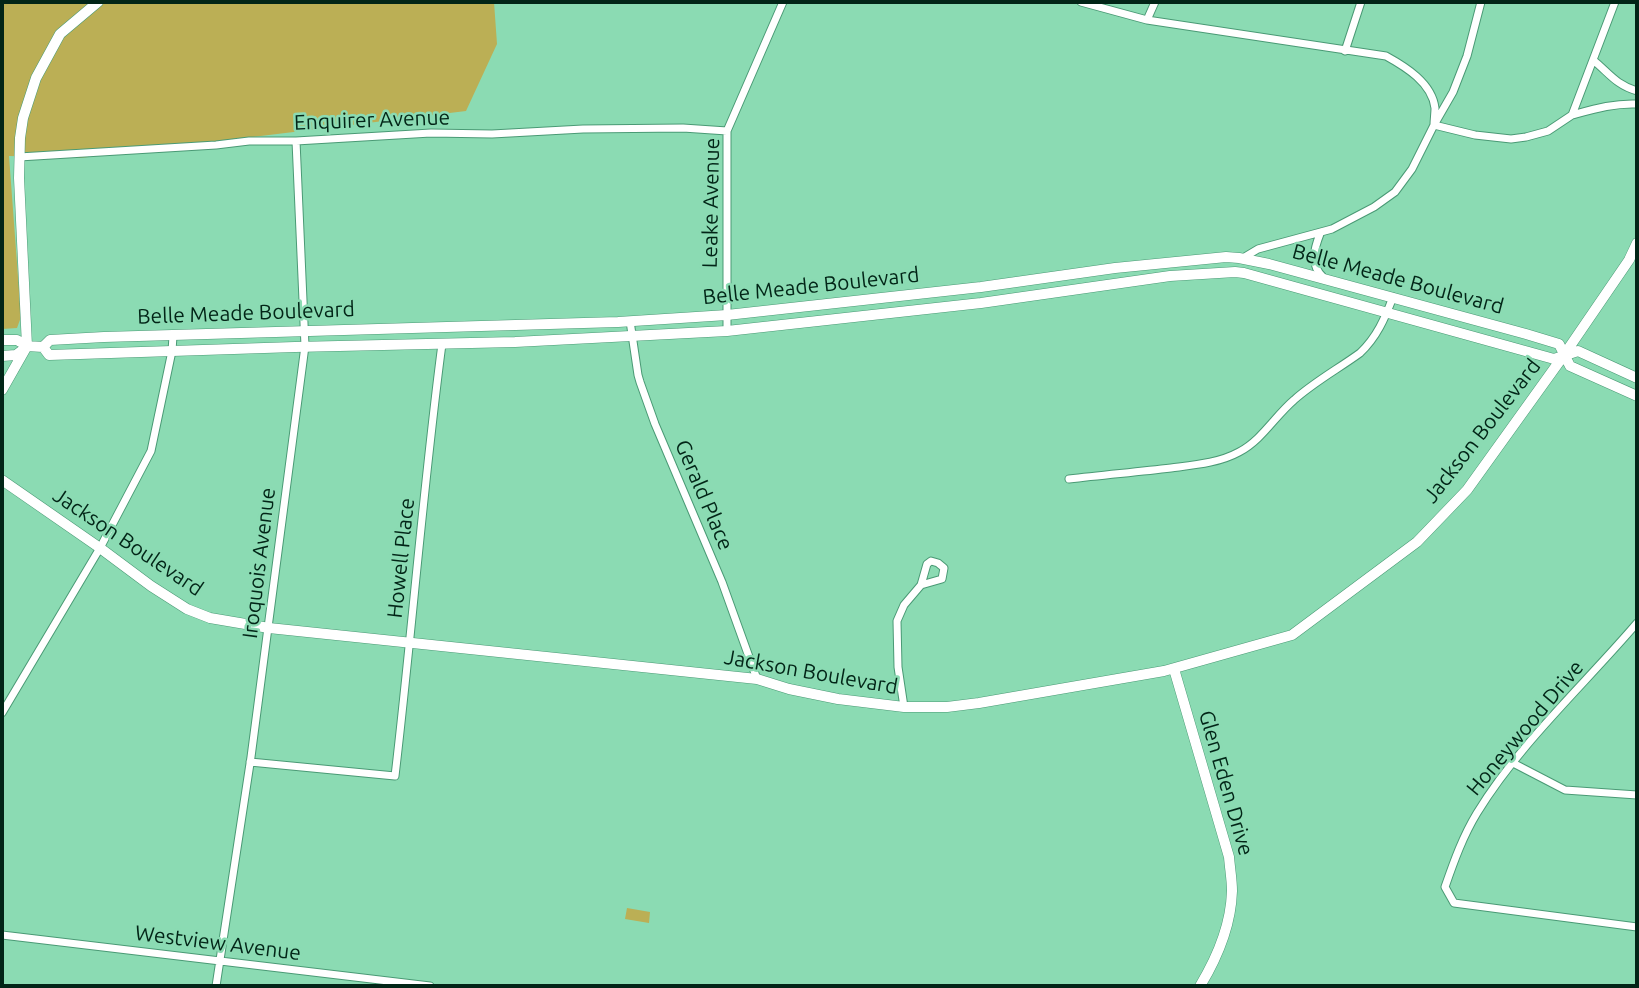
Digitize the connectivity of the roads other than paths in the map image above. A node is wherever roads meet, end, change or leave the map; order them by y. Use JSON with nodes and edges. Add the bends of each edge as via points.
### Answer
{"nodes":[{"id":1,"x":98,"y":2,"type":"edge"},
{"id":2,"x":783,"y":2,"type":"edge"},
{"id":3,"x":1081,"y":2,"type":"edge"},
{"id":4,"x":1154,"y":2,"type":"edge"},
{"id":5,"x":1361,"y":2,"type":"edge"},
{"id":6,"x":1481,"y":2,"type":"edge"},
{"id":7,"x":1615,"y":2,"type":"edge"},
{"id":8,"x":1147,"y":20,"type":"junction"},
{"id":9,"x":1345,"y":51,"type":"junction"},
{"id":10,"x":1593,"y":60,"type":"junction"},
{"id":11,"x":1637,"y":91,"type":"edge"},
{"id":12,"x":1637,"y":104,"type":"edge"},
{"id":13,"x":1572,"y":115,"type":"junction"},
{"id":14,"x":1434,"y":125,"type":"junction"},
{"id":15,"x":727,"y":131,"type":"junction"},
{"id":16,"x":296,"y":141,"type":"junction"},
{"id":17,"x":19,"y":157,"type":"junction"},
{"id":18,"x":1320,"y":233,"type":"junction"},
{"id":19,"x":1637,"y":243,"type":"edge"},
{"id":20,"x":1243,"y":258,"type":"junction"},
{"id":21,"x":1241,"y":272,"type":"junction"},
{"id":22,"x":1327,"y":280,"type":"junction"},
{"id":23,"x":928,"y":293,"type":"junction"},
{"id":24,"x":1322,"y":293,"type":"junction"},
{"id":25,"x":1393,"y":297,"type":"junction"},
{"id":26,"x":881,"y":299,"type":"junction"},
{"id":27,"x":929,"y":309,"type":"junction"},
{"id":28,"x":1387,"y":312,"type":"junction"},
{"id":29,"x":884,"y":314,"type":"junction"},
{"id":30,"x":727,"y":315,"type":"junction"},
{"id":31,"x":1465,"y":317,"type":"junction"},
{"id":32,"x":630,"y":321,"type":"junction"},
{"id":33,"x":441,"y":327,"type":"junction"},
{"id":34,"x":304,"y":330,"type":"junction"},
{"id":35,"x":727,"y":331,"type":"junction"},
{"id":36,"x":1461,"y":332,"type":"junction"},
{"id":37,"x":173,"y":335,"type":"junction"},
{"id":38,"x":632,"y":337,"type":"junction"},
{"id":39,"x":2,"y":340,"type":"edge"},
{"id":40,"x":442,"y":344,"type":"junction"},
{"id":41,"x":27,"y":346,"type":"junction"},
{"id":42,"x":304,"y":346,"type":"junction"},
{"id":43,"x":43,"y":347,"type":"junction"},
{"id":44,"x":173,"y":351,"type":"junction"},
{"id":45,"x":1564,"y":355,"type":"junction"},
{"id":46,"x":2,"y":356,"type":"edge"},
{"id":47,"x":1637,"y":378,"type":"edge"},
{"id":48,"x":2,"y":390,"type":"edge"},
{"id":49,"x":1637,"y":396,"type":"edge"},
{"id":50,"x":1069,"y":479,"type":"dead end"},
{"id":51,"x":2,"y":480,"type":"edge"},
{"id":52,"x":100,"y":548,"type":"junction"},
{"id":53,"x":921,"y":585,"type":"dead end"},
{"id":54,"x":1637,"y":623,"type":"edge"},
{"id":55,"x":269,"y":628,"type":"junction"},
{"id":56,"x":411,"y":643,"type":"junction"},
{"id":57,"x":1174,"y":669,"type":"junction"},
{"id":58,"x":757,"y":679,"type":"junction"},
{"id":59,"x":904,"y":707,"type":"junction"},
{"id":60,"x":2,"y":713,"type":"edge"},
{"id":61,"x":250,"y":762,"type":"junction"},
{"id":62,"x":1513,"y":763,"type":"junction"},
{"id":63,"x":1637,"y":795,"type":"edge"},
{"id":64,"x":1637,"y":927,"type":"edge"},
{"id":65,"x":2,"y":935,"type":"edge"},
{"id":66,"x":219,"y":960,"type":"junction"},
{"id":67,"x":216,"y":986,"type":"edge"},
{"id":68,"x":429,"y":986,"type":"edge"},
{"id":69,"x":1200,"y":986,"type":"edge"}],
"edges":[{"from":1,"to":17,"type":"main road","via":[[60,34],[36,78],[23,118]]},
{"from":2,"to":15,"type":"street","name":"Leake Avenue"},
{"from":3,"to":8,"type":"street"},
{"from":4,"to":8,"type":"street"},
{"from":5,"to":9,"type":"street"},
{"from":6,"to":14,"type":"street","via":[[1467,56]]},
{"from":7,"to":10,"type":"street"},
{"from":8,"to":9,"type":"street"},
{"from":9,"to":14,"type":"street","via":[[1386,56],[1408,68],[1426,86],[1435,105]]},
{"from":10,"to":11,"type":"street","via":[[1615,81]]},
{"from":10,"to":13,"type":"street"},
{"from":12,"to":13,"type":"street"},
{"from":13,"to":14,"type":"street","via":[[1548,131],[1511,139]]},
{"from":14,"to":18,"type":"street","via":[[1395,192],[1359,216]]},
{"from":15,"to":16,"type":"street","name":"Enquirer Avenue","via":[[583,129]]},
{"from":15,"to":30,"type":"street","name":"Leake Avenue"},
{"from":16,"to":17,"type":"street","name":"Enquirer Avenue"},
{"from":16,"to":34,"type":"street","name":"Iroquois Avenue"},
{"from":17,"to":41,"type":"main road"},
{"from":18,"to":20,"type":"street","via":[[1264,247]]},
{"from":18,"to":22,"type":"street","via":[[1314,259]]},
{"from":19,"to":45,"type":"main road","name":"Jackson Boulevard"},
{"from":20,"to":21,"type":"main road"},
{"from":20,"to":22,"type":"main road","name":"Belle Meade Boulevard"},
{"from":20,"to":23,"type":"main road","name":"Belle Meade Boulevard","via":[[1139,265]]},
{"from":21,"to":24,"type":"main road","name":"Belle Meade Boulevard"},
{"from":21,"to":27,"type":"main road","name":"Belle Meade Boulevard","via":[[1170,276]]},
{"from":22,"to":24,"type":"main road"},
{"from":22,"to":25,"type":"main road","name":"Belle Meade Boulevard"},
{"from":23,"to":26,"type":"main road","name":"Belle Meade Boulevard"},
{"from":23,"to":27,"type":"main road"},
{"from":24,"to":28,"type":"main road","name":"Belle Meade Boulevard"},
{"from":25,"to":28,"type":"street"},
{"from":25,"to":31,"type":"main road","name":"Belle Meade Boulevard"},
{"from":26,"to":29,"type":"main road"},
{"from":26,"to":30,"type":"main road","name":"Belle Meade Boulevard"},
{"from":27,"to":29,"type":"main road","name":"Belle Meade Boulevard"},
{"from":28,"to":36,"type":"main road","name":"Belle Meade Boulevard"},
{"from":28,"to":50,"type":"street","via":[[1369,345],[1300,394],[1241,451],[1208,463]]},
{"from":29,"to":35,"type":"main road","name":"Belle Meade Boulevard"},
{"from":30,"to":32,"type":"main road","name":"Belle Meade Boulevard"},
{"from":30,"to":35,"type":"street","name":"Leake Avenue"},
{"from":31,"to":36,"type":"main road"},
{"from":31,"to":45,"type":"main road","name":"Belle Meade Boulevard","via":[[1559,344]]},
{"from":32,"to":33,"type":"main road","name":"Belle Meade Boulevard"},
{"from":32,"to":38,"type":"street","name":"Gerald Place"},
{"from":33,"to":34,"type":"main road","name":"Belle Meade Boulevard"},
{"from":33,"to":40,"type":"main road"},
{"from":34,"to":37,"type":"main road","name":"Belle Meade Boulevard"},
{"from":34,"to":42,"type":"street","name":"Iroquois Avenue"},
{"from":35,"to":38,"type":"main road","name":"Belle Meade Boulevard"},
{"from":36,"to":45,"type":"main road","name":"Belle Meade Boulevard","via":[[1554,359]]},
{"from":37,"to":43,"type":"main road","name":"Belle Meade Boulevard","via":[[50,340]]},
{"from":37,"to":44,"type":"street"},
{"from":38,"to":40,"type":"main road","name":"Belle Meade Boulevard"},
{"from":38,"to":58,"type":"street","name":"Gerald Place","via":[[638,375],[655,424],[722,582]]},
{"from":39,"to":41,"type":"main road","name":"Belle Meade Boulevard","via":[[17,340]]},
{"from":40,"to":42,"type":"main road","name":"Belle Meade Boulevard"},
{"from":40,"to":56,"type":"street","name":"Howell Place"},
{"from":41,"to":43,"type":"main road","name":"Belle Meade Boulevard"},
{"from":41,"to":46,"type":"main road","name":"Belle Meade Boulevard","via":[[16,355]]},
{"from":41,"to":48,"type":"main road"},
{"from":42,"to":44,"type":"main road","name":"Belle Meade Boulevard"},
{"from":42,"to":55,"type":"street","name":"Iroquois Avenue"},
{"from":43,"to":44,"type":"main road","name":"Belle Meade Boulevard","via":[[49,355]]},
{"from":44,"to":52,"type":"street","via":[[151,451]]},
{"from":45,"to":47,"type":"main road","name":"Belle Meade Boulevard","via":[[1578,351]]},
{"from":45,"to":49,"type":"main road","name":"Belle Meade Boulevard","via":[[1570,366]]},
{"from":45,"to":57,"type":"main road","name":"Jackson Boulevard","via":[[1466,490],[1417,542],[1292,635]]},
{"from":51,"to":52,"type":"main road","name":"Jackson Boulevard"},
{"from":52,"to":55,"type":"main road","name":"Jackson Boulevard","via":[[187,608],[210,618]]},
{"from":52,"to":60,"type":"street"},
{"from":53,"to":59,"type":"street","via":[[897,621]]},
{"from":54,"to":62,"type":"street","name":"Honeywood Drive"},
{"from":55,"to":56,"type":"main road","name":"Jackson Boulevard"},
{"from":55,"to":61,"type":"street","name":"Iroquois Avenue"},
{"from":56,"to":58,"type":"main road","name":"Jackson Boulevard"},
{"from":56,"to":61,"type":"street","name":"Howell Place","via":[[395,776]]},
{"from":57,"to":59,"type":"main road","name":"Jackson Boulevard","via":[[979,703]]},
{"from":57,"to":69,"type":"main road","name":"Glen Eden Drive","via":[[1229,858],[1232,892],[1227,927]]},
{"from":58,"to":59,"type":"main road","name":"Jackson Boulevard","via":[[838,699]]},
{"from":61,"to":66,"type":"street","name":"Iroquois Avenue"},
{"from":62,"to":63,"type":"street","via":[[1565,790]]},
{"from":62,"to":64,"type":"street","name":"Honeywood Drive","via":[[1479,810],[1455,855],[1445,887],[1454,903]]},
{"from":65,"to":66,"type":"street","name":"Westview Avenue"},
{"from":66,"to":67,"type":"street","name":"Iroquois Avenue"},
{"from":66,"to":68,"type":"street","name":"Westview Avenue"}]}
